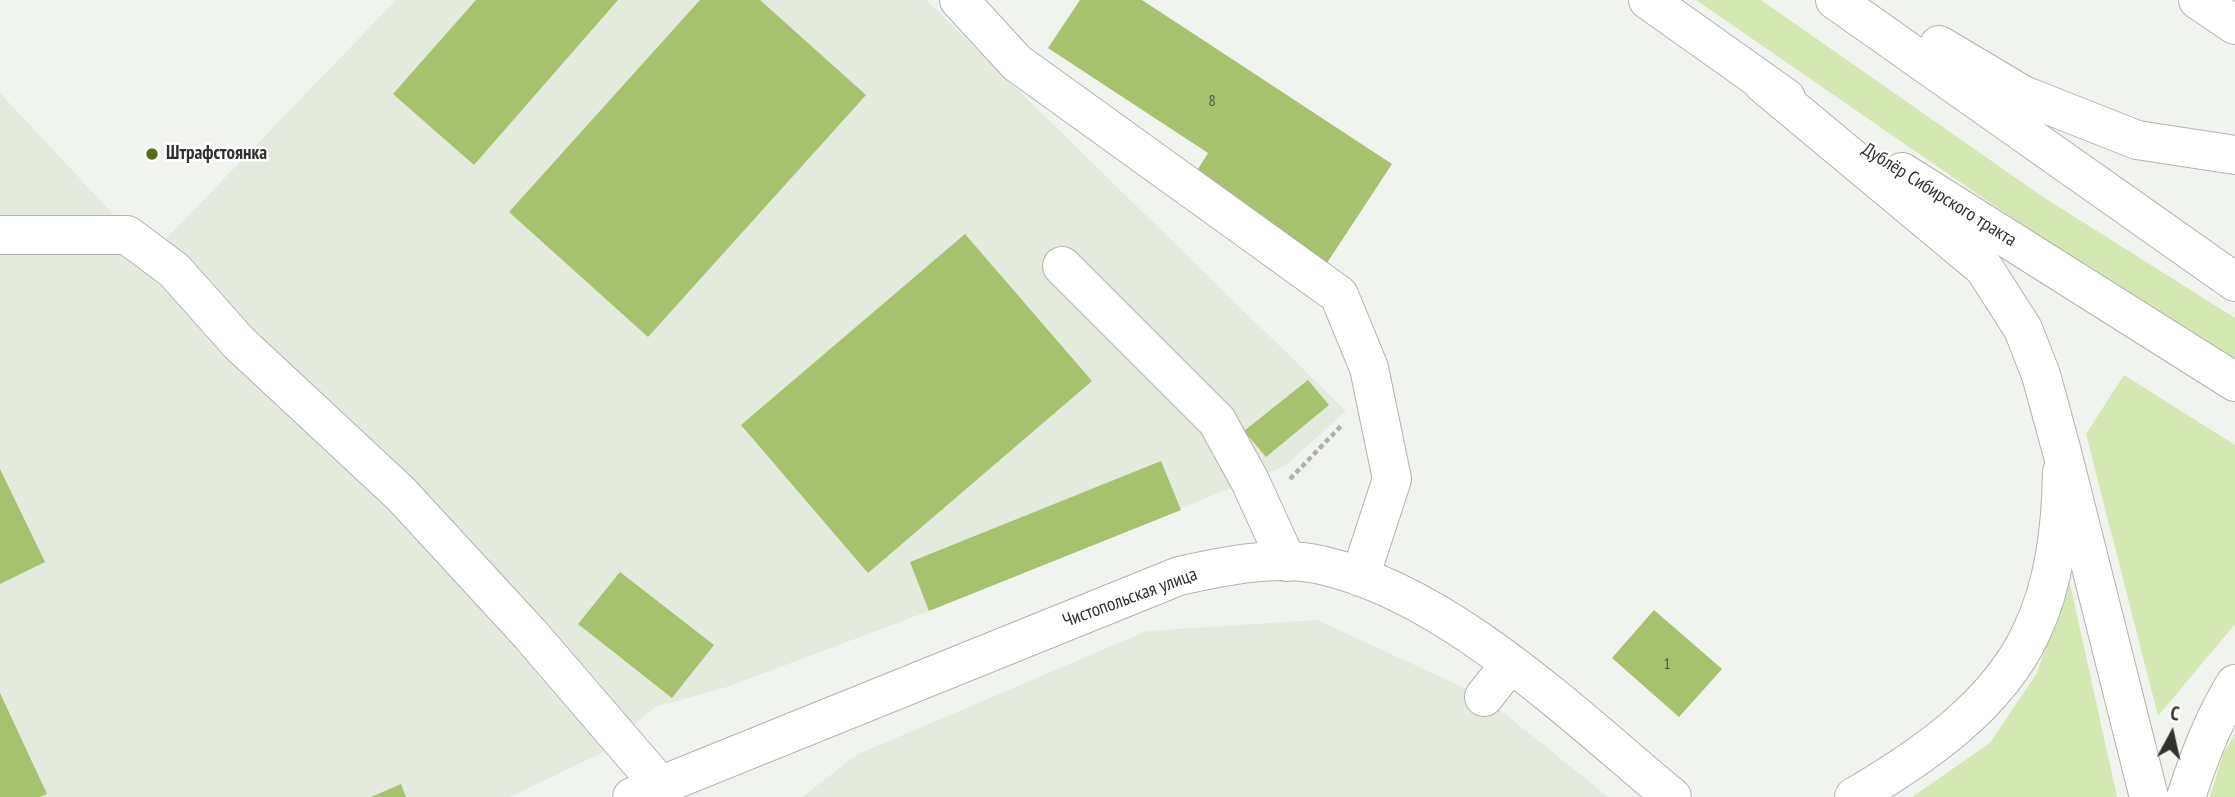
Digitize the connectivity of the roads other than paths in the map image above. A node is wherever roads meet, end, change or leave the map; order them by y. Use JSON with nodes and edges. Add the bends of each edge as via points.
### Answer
{"nodes":[{"id":1,"x":959,"y":0,"type":"edge"},
{"id":2,"x":1648,"y":0,"type":"edge"},
{"id":3,"x":1835,"y":0,"type":"edge"},
{"id":4,"x":1864,"y":0,"type":"edge"},
{"id":5,"x":2198,"y":0,"type":"edge"},
{"id":6,"x":2235,"y":25,"type":"edge"},
{"id":7,"x":1763,"y":84,"type":"junction"},
{"id":8,"x":2235,"y":155,"type":"edge"},
{"id":9,"x":0,"y":235,"type":"edge"},
{"id":10,"x":1062,"y":266,"type":"dead end"},
{"id":11,"x":2235,"y":282,"type":"edge"},
{"id":12,"x":2235,"y":382,"type":"edge"},
{"id":13,"x":2062,"y":452,"type":"junction"},
{"id":14,"x":1287,"y":562,"type":"junction"},
{"id":15,"x":1360,"y":577,"type":"junction"},
{"id":16,"x":1510,"y":664,"type":"junction"},
{"id":17,"x":2235,"y":684,"type":"edge"},
{"id":18,"x":1484,"y":697,"type":"dead end"},
{"id":19,"x":645,"y":791,"type":"edge"},
{"id":20,"x":1672,"y":797,"type":"edge"},
{"id":21,"x":1854,"y":797,"type":"edge"},
{"id":22,"x":2148,"y":797,"type":"edge"},
{"id":23,"x":2186,"y":797,"type":"edge"}],
"edges":[{"from":1,"to":15,"type":"main road","via":[[1017,63],[1339,295],[1370,368],[1392,478]]},
{"from":2,"to":7,"type":"main road","name":"Дублёр Сибирского тракта"},
{"from":3,"to":11,"type":"main road"},
{"from":4,"to":8,"type":"main road","via":[[2023,95],[2137,140]]},
{"from":5,"to":6,"type":"main road"},
{"from":7,"to":12,"type":"main road","name":"Дублёр Сибирского тракта"},
{"from":7,"to":13,"type":"main road","via":[[1984,268],[2023,329]]},
{"from":9,"to":19,"type":"main road","via":[[127,235],[174,270],[239,343],[401,494],[530,634]]},
{"from":10,"to":14,"type":"main road","via":[[1217,421]]},
{"from":13,"to":21,"type":"main road","via":[[2056,551],[2031,634],[2001,681],[1961,722],[1923,754]]},
{"from":13,"to":22,"type":"main road"},
{"from":14,"to":15,"type":"main road","name":"Чистопольская улица","via":[[1320,565]]},
{"from":14,"to":19,"type":"main road","name":"Чистопольская улица","via":[[1248,563],[1179,576]]},
{"from":15,"to":16,"type":"main road","name":"Чистопольская улица","via":[[1427,608]]},
{"from":16,"to":18,"type":"main road"},
{"from":16,"to":20,"type":"main road","name":"Чистопольская улица"},
{"from":17,"to":23,"type":"main road","via":[[2217,713]]}]}
